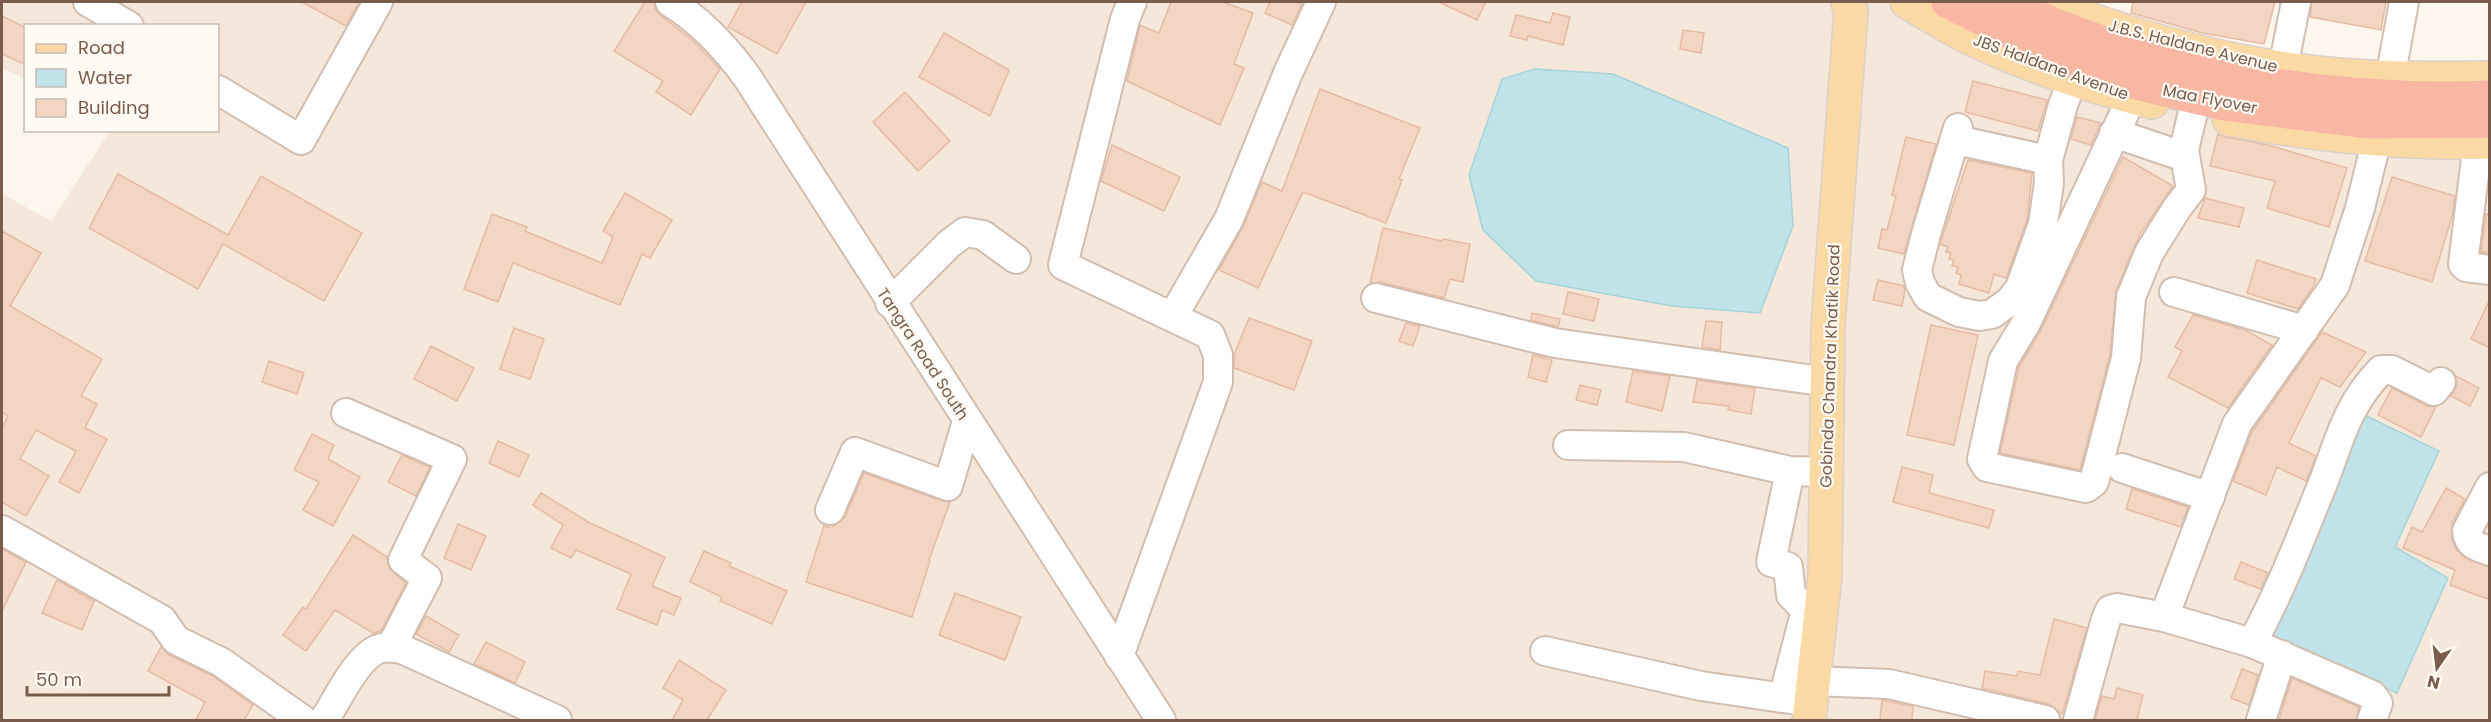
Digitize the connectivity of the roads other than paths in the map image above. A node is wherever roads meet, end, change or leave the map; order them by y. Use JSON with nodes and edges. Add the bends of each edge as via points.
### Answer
{"nodes":[{"id":1,"x":88,"y":2,"type":"edge"},
{"id":2,"x":378,"y":2,"type":"edge"},
{"id":3,"x":670,"y":2,"type":"edge"},
{"id":4,"x":1132,"y":2,"type":"edge"},
{"id":5,"x":1321,"y":2,"type":"edge"},
{"id":6,"x":1907,"y":2,"type":"edge"},
{"id":7,"x":1948,"y":2,"type":"edge"},
{"id":8,"x":2003,"y":2,"type":"edge"},
{"id":9,"x":2044,"y":2,"type":"edge"},
{"id":10,"x":2295,"y":2,"type":"edge"},
{"id":11,"x":2404,"y":2,"type":"edge"},
{"id":12,"x":1852,"y":5,"type":"edge"},
{"id":13,"x":126,"y":24,"type":"edge"},
{"id":14,"x":2283,"y":68,"type":"junction"},
{"id":15,"x":2073,"y":78,"type":"junction"},
{"id":16,"x":2490,"y":78,"type":"edge"},
{"id":17,"x":2390,"y":79,"type":"junction"},
{"id":18,"x":219,"y":91,"type":"edge"},
{"id":19,"x":2132,"y":97,"type":"junction"},
{"id":20,"x":2490,"y":97,"type":"edge"},
{"id":21,"x":2193,"y":112,"type":"junction"},
{"id":22,"x":2114,"y":133,"type":"junction"},
{"id":23,"x":2486,"y":135,"type":"edge"},
{"id":24,"x":2377,"y":139,"type":"junction"},
{"id":25,"x":2185,"y":157,"type":"junction"},
{"id":26,"x":2048,"y":160,"type":"junction"},
{"id":27,"x":1016,"y":259,"type":"dead end"},
{"id":28,"x":2490,"y":270,"type":"edge"},
{"id":29,"x":2174,"y":292,"type":"dead end"},
{"id":30,"x":1376,"y":298,"type":"dead end"},
{"id":31,"x":890,"y":303,"type":"junction"},
{"id":32,"x":1173,"y":316,"type":"junction"},
{"id":33,"x":2304,"y":330,"type":"junction"},
{"id":34,"x":1827,"y":382,"type":"junction"},
{"id":35,"x":2441,"y":382,"type":"dead end"},
{"id":36,"x":346,"y":413,"type":"dead end"},
{"id":37,"x":967,"y":421,"type":"junction"},
{"id":38,"x":1568,"y":445,"type":"dead end"},
{"id":39,"x":2122,"y":468,"type":"dead end"},
{"id":40,"x":1790,"y":471,"type":"junction"},
{"id":41,"x":1826,"y":472,"type":"junction"},
{"id":42,"x":2490,"y":487,"type":"edge"},
{"id":43,"x":2210,"y":497,"type":"junction"},
{"id":44,"x":830,"y":510,"type":"dead end"},
{"id":45,"x":2,"y":530,"type":"edge"},
{"id":46,"x":2490,"y":551,"type":"edge"},
{"id":47,"x":2164,"y":617,"type":"junction"},
{"id":48,"x":2252,"y":643,"type":"junction"},
{"id":49,"x":392,"y":647,"type":"junction"},
{"id":50,"x":1545,"y":651,"type":"dead end"},
{"id":51,"x":2282,"y":655,"type":"junction"},
{"id":52,"x":1119,"y":656,"type":"junction"},
{"id":53,"x":1804,"y":700,"type":"edge"},
{"id":54,"x":303,"y":720,"type":"edge"},
{"id":55,"x":324,"y":720,"type":"edge"},
{"id":56,"x":557,"y":720,"type":"edge"},
{"id":57,"x":1161,"y":720,"type":"edge"},
{"id":58,"x":2045,"y":720,"type":"edge"},
{"id":59,"x":2078,"y":720,"type":"edge"},
{"id":60,"x":2261,"y":720,"type":"edge"},
{"id":61,"x":2372,"y":720,"type":"edge"}],
"edges":[{"from":1,"to":13,"type":"street"},
{"from":2,"to":18,"type":"street","via":[[301,140]]},
{"from":3,"to":31,"type":"street","name":"Tangra Road South","via":[[732,56]]},
{"from":4,"to":32,"type":"street","via":[[1063,265]]},
{"from":5,"to":32,"type":"street","via":[[1229,219]]},
{"from":6,"to":15,"type":"main road","name":"JBS Haldane Avenue","via":[[1965,36]]},
{"from":7,"to":23,"type":"highway","name":"Maa Flyover","via":[[2059,57],[2139,84],[2224,104]]},
{"from":8,"to":20,"type":"highway","name":"Maa Flyover","via":[[2106,44],[2220,74],[2391,98]]},
{"from":9,"to":14,"type":"main road","name":"J.B.S. Haldane Avenue","via":[[2181,46]]},
{"from":10,"to":14,"type":"street"},
{"from":11,"to":17,"type":"street"},
{"from":12,"to":34,"type":"main road","name":"Gobinda Chandra Khatik Road"},
{"from":14,"to":17,"type":"main road","name":"J.B.S. Haldane Avenue"},
{"from":15,"to":19,"type":"main road","name":"JBS Haldane Avenue"},
{"from":15,"to":26,"type":"street"},
{"from":16,"to":17,"type":"main road","name":"J.B.S. Haldane Avenue"},
{"from":19,"to":21,"type":"main road","name":"JBS Haldane Avenue"},
{"from":19,"to":22,"type":"street"},
{"from":21,"to":24,"type":"main road","name":"JBS Haldane Avenue"},
{"from":21,"to":25,"type":"street"},
{"from":22,"to":25,"type":"street"},
{"from":22,"to":25,"type":"street","via":[[2026,323],[2003,361],[1982,459],[1987,467],[2086,488],[2094,482],[2126,358],[2131,297],[2150,253],[2191,190]]},
{"from":23,"to":24,"type":"main road","name":"JBS Haldane Avenue"},
{"from":23,"to":28,"type":"street","via":[[2463,264]]},
{"from":24,"to":33,"type":"street","via":[[2335,285]]},
{"from":26,"to":26,"type":"street","via":[[2043,224],[2020,288],[2010,301],[1992,314],[1971,315],[1928,297],[1917,270],[1957,134]]},
{"from":27,"to":31,"type":"street","via":[[983,235],[965,232],[949,243]]},
{"from":29,"to":33,"type":"street"},
{"from":30,"to":34,"type":"street","via":[[1555,343]]},
{"from":31,"to":37,"type":"street","name":"Tangra Road South"},
{"from":32,"to":52,"type":"street","via":[[1210,335],[1218,355],[1218,382]]},
{"from":33,"to":43,"type":"street","via":[[2237,424]]},
{"from":34,"to":41,"type":"main road","name":"Gobinda Chandra Khatik Road"},
{"from":35,"to":48,"type":"street","via":[[2434,391],[2392,370],[2381,369],[2366,385],[2349,412],[2273,604]]},
{"from":36,"to":49,"type":"street","via":[[452,459],[404,561],[427,578]]},
{"from":37,"to":44,"type":"street","via":[[948,486],[855,452]]},
{"from":37,"to":52,"type":"street","name":"Tangra Road South"},
{"from":38,"to":40,"type":"street","via":[[1684,447]]},
{"from":39,"to":43,"type":"street"},
{"from":40,"to":41,"type":"street"},
{"from":40,"to":53,"type":"street","via":[[1771,562],[1788,567],[1791,595],[1806,610]]},
{"from":41,"to":53,"type":"main road","name":"Gobinda Chandra Khatik Road","via":[[1825,576]]},
{"from":42,"to":46,"type":"street","via":[[2467,531],[2472,544]]},
{"from":43,"to":47,"type":"street"},
{"from":45,"to":54,"type":"street","via":[[162,620],[176,640],[221,662]]},
{"from":47,"to":48,"type":"street"},
{"from":47,"to":59,"type":"street","via":[[2110,610]]},
{"from":48,"to":51,"type":"street"},
{"from":49,"to":55,"type":"street","via":[[379,648],[366,657]]},
{"from":49,"to":56,"type":"street"},
{"from":50,"to":53,"type":"street","via":[[1701,687]]},
{"from":51,"to":60,"type":"street"},
{"from":51,"to":61,"type":"street","via":[[2372,695],[2378,703]]},
{"from":52,"to":57,"type":"street","name":"Tangra Road South"},
{"from":53,"to":58,"type":"street","via":[[1889,684]]}]}
